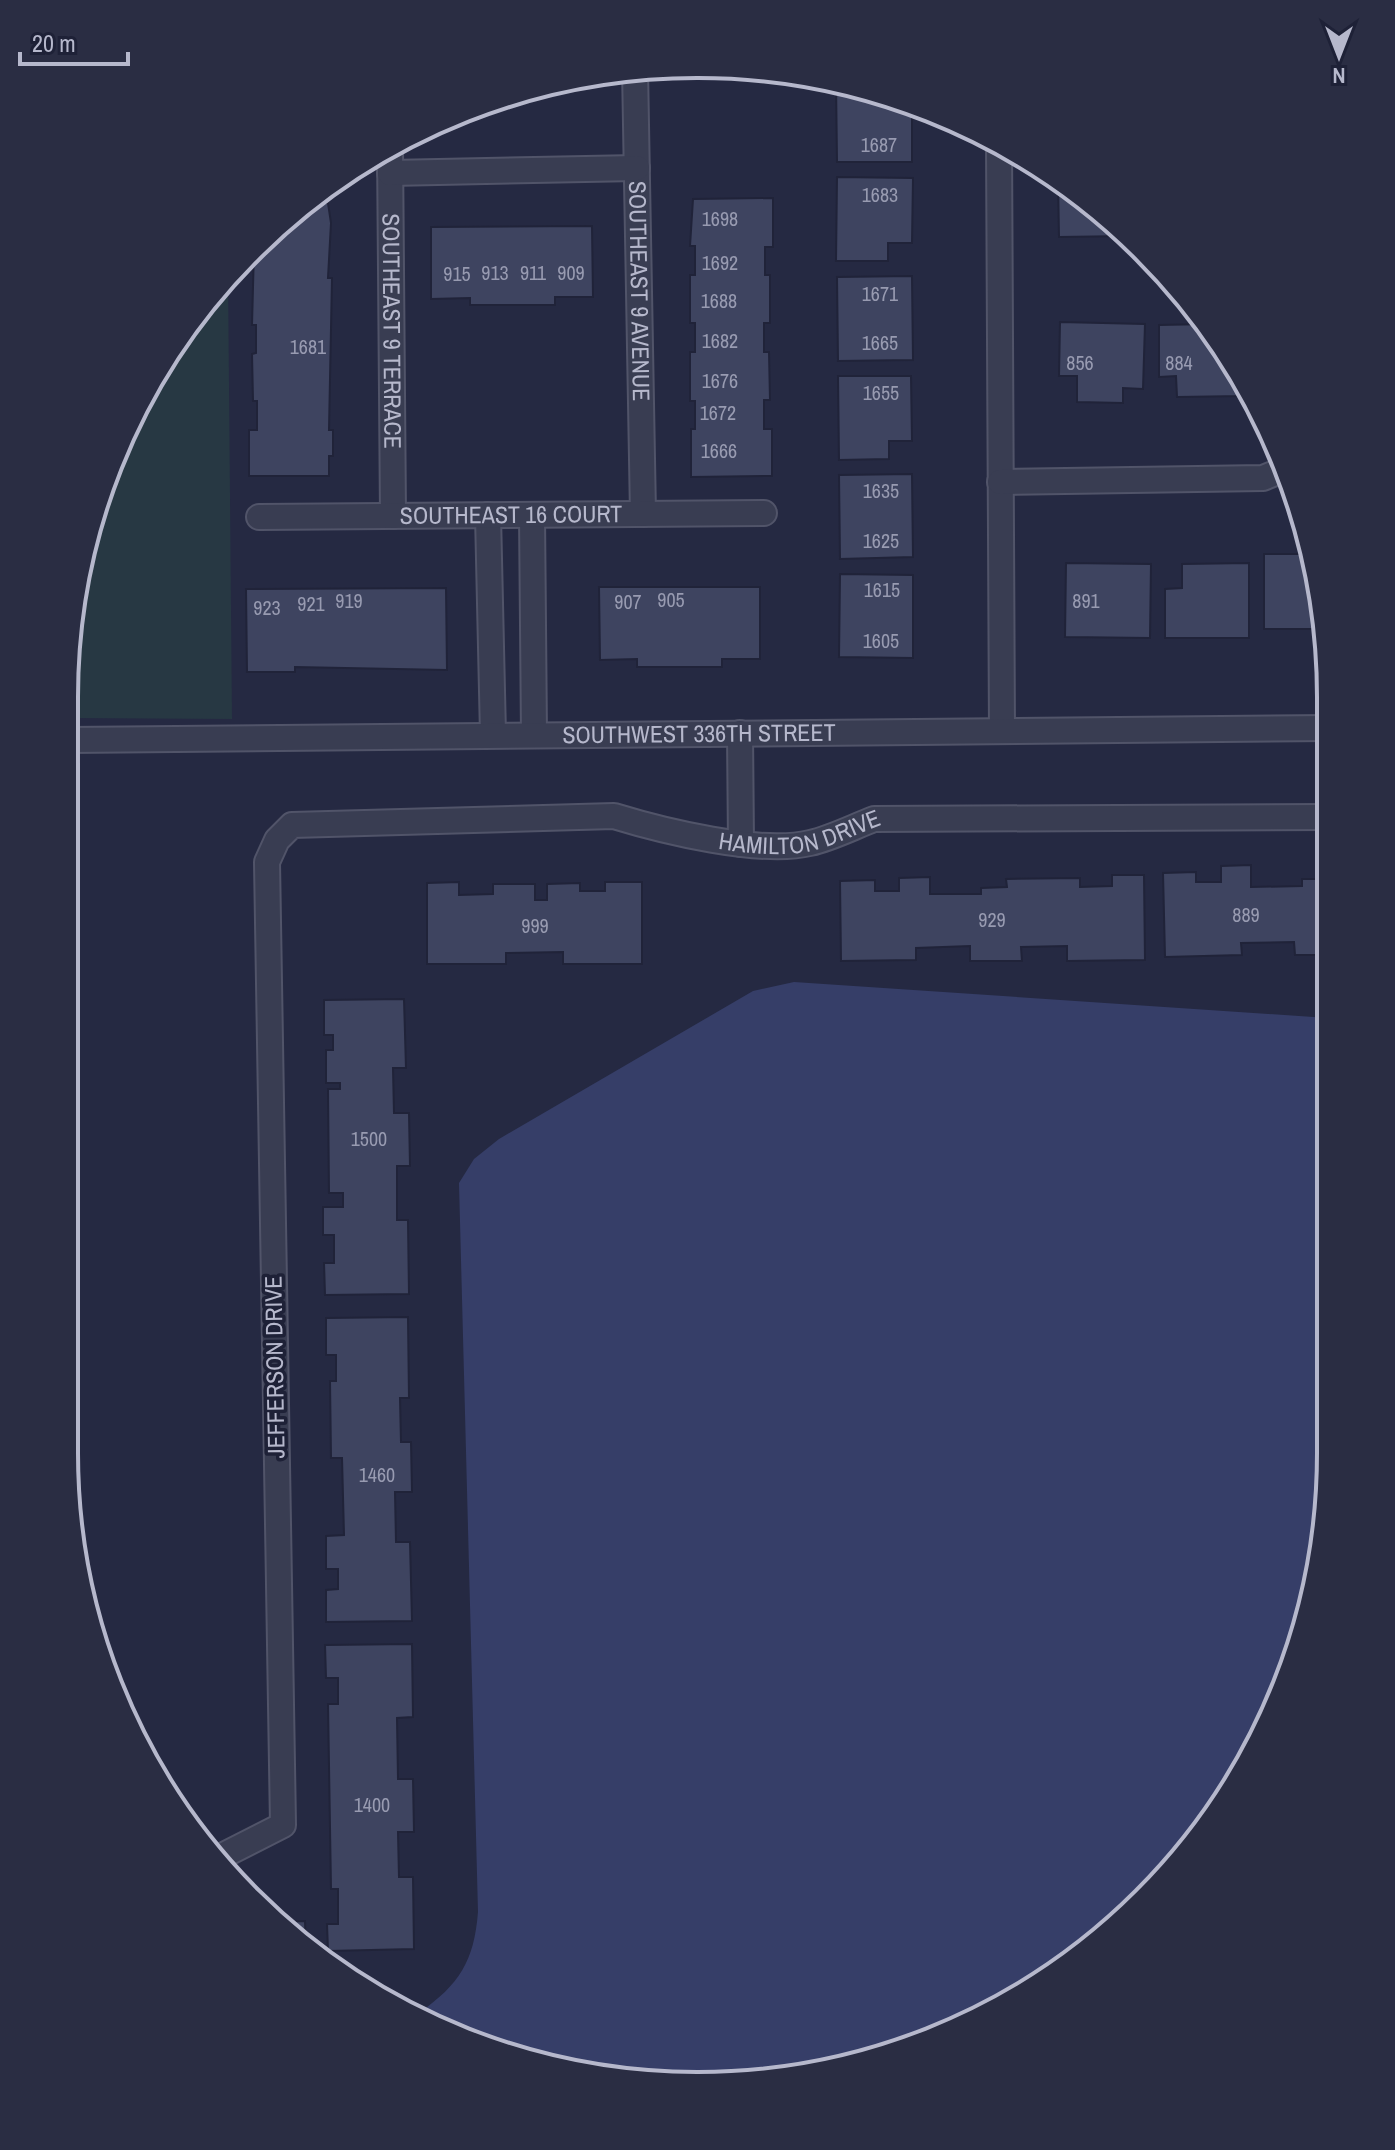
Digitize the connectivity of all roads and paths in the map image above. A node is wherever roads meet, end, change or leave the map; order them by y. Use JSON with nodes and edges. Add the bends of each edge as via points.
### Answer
{"nodes":[{"id":1,"x":635,"y":81,"type":"edge"},
{"id":2,"x":999,"y":157,"type":"edge"},
{"id":3,"x":390,"y":160,"type":"edge"},
{"id":4,"x":637,"y":168,"type":"junction"},
{"id":5,"x":390,"y":173,"type":"junction"},
{"id":6,"x":1275,"y":473,"type":"edge"},
{"id":7,"x":1000,"y":482,"type":"junction"},
{"id":8,"x":764,"y":513,"type":"dead end"},
{"id":9,"x":643,"y":514,"type":"junction"},
{"id":10,"x":488,"y":515,"type":"junction"},
{"id":11,"x":532,"y":515,"type":"junction"},
{"id":12,"x":393,"y":516,"type":"junction"},
{"id":13,"x":259,"y":517,"type":"dead end"},
{"id":14,"x":1317,"y":728,"type":"edge"},
{"id":15,"x":1002,"y":731,"type":"junction"},
{"id":16,"x":740,"y":733,"type":"junction"},
{"id":17,"x":493,"y":735,"type":"junction"},
{"id":18,"x":534,"y":735,"type":"junction"},
{"id":19,"x":78,"y":740,"type":"edge"},
{"id":20,"x":1317,"y":817,"type":"edge"},
{"id":21,"x":277,"y":840,"type":"joint"},
{"id":22,"x":741,"y":844,"type":"junction"},
{"id":23,"x":226,"y":1854,"type":"edge"}],
"edges":[{"from":1,"to":4,"type":"street","name":"SOUTHEAST 9 AVENUE"},
{"from":2,"to":7,"type":"street"},
{"from":3,"to":5,"type":"street","name":"SOUTHEAST 9 TERRACE"},
{"from":4,"to":5,"type":"street"},
{"from":4,"to":9,"type":"street","name":"SOUTHEAST 9 AVENUE"},
{"from":5,"to":12,"type":"street","name":"SOUTHEAST 9 TERRACE"},
{"from":6,"to":7,"type":"street","via":[[1263,478]]},
{"from":7,"to":15,"type":"street"},
{"from":8,"to":9,"type":"street","name":"SOUTHEAST 16 COURT"},
{"from":9,"to":11,"type":"street","name":"SOUTHEAST 16 COURT"},
{"from":10,"to":11,"type":"street","name":"SOUTHEAST 16 COURT"},
{"from":10,"to":12,"type":"street","name":"SOUTHEAST 16 COURT"},
{"from":10,"to":17,"type":"street"},
{"from":11,"to":18,"type":"street"},
{"from":12,"to":13,"type":"street","name":"SOUTHEAST 16 COURT"},
{"from":14,"to":15,"type":"street","name":"SOUTHWEST 336TH STREET"},
{"from":15,"to":16,"type":"street","name":"SOUTHWEST 336TH STREET"},
{"from":16,"to":18,"type":"street","name":"SOUTHWEST 336TH STREET"},
{"from":16,"to":22,"type":"street"},
{"from":17,"to":18,"type":"street","name":"SOUTHWEST 336TH STREET"},
{"from":17,"to":19,"type":"street","name":"SOUTHWEST 336TH STREET"},
{"from":20,"to":22,"type":"street","name":"HAMILTON DRIVE","via":[[874,819],[808,844]]},
{"from":21,"to":22,"type":"street","name":"HAMILTON DRIVE","via":[[292,825],[614,816]]},
{"from":21,"to":23,"type":"street","name":"JEFFERSON DRIVE","via":[[267,862],[283,1825]]}]}
